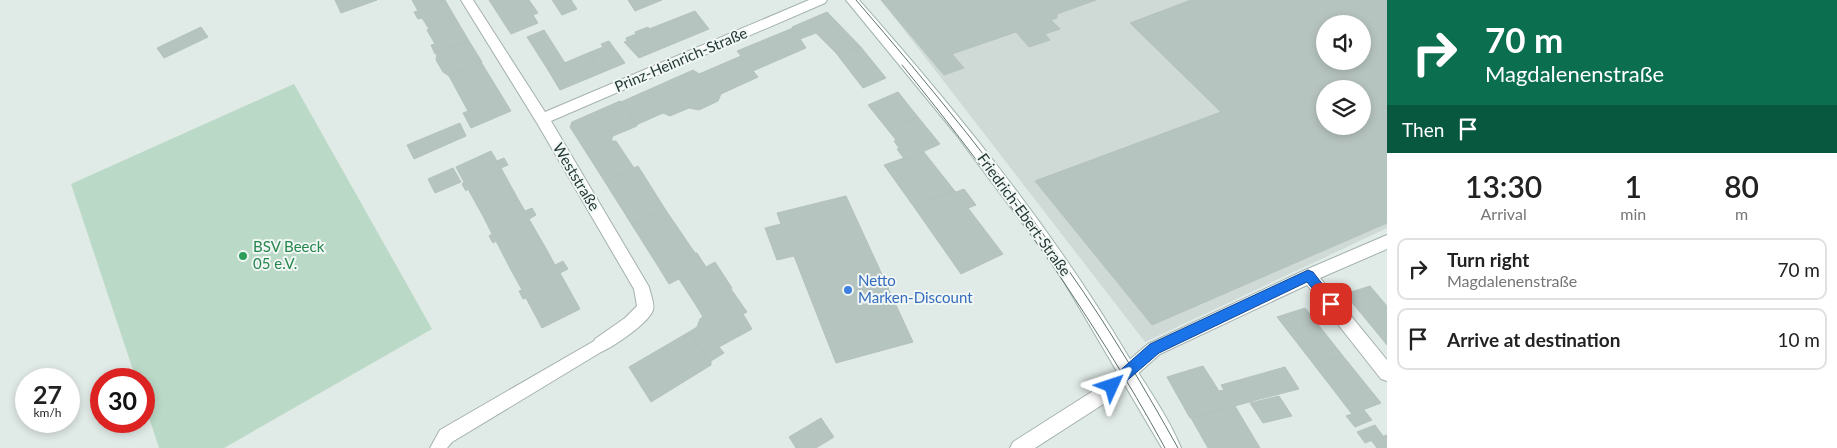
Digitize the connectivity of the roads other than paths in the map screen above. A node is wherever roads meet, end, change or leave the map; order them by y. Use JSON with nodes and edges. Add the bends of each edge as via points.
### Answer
{"nodes":[{"id":1,"x":467,"y":0,"type":"edge"},
{"id":2,"x":821,"y":0,"type":"edge"},
{"id":3,"x":852,"y":0,"type":"edge"},
{"id":4,"x":542,"y":120,"type":"junction"},
{"id":5,"x":1387,"y":242,"type":"edge"},
{"id":6,"x":1308,"y":276,"type":"junction"},
{"id":7,"x":601,"y":344,"type":"joint"},
{"id":8,"x":1128,"y":371,"type":"junction"},
{"id":9,"x":1387,"y":373,"type":"edge"},
{"id":10,"x":442,"y":442,"type":"edge"},
{"id":11,"x":431,"y":448,"type":"edge"},
{"id":12,"x":1019,"y":448,"type":"edge"},
{"id":13,"x":1172,"y":448,"type":"edge"}],
"edges":[{"from":1,"to":4,"type":"street","name":"Weststraße"},
{"from":2,"to":4,"type":"street","name":"Prinz-Heinrich-Straße"},
{"from":3,"to":8,"type":"street","name":"Friedrich-Ebert-Straße","via":[[975,148],[1028,218],[1062,265]]},
{"from":4,"to":7,"type":"street","name":"Weststraße","via":[[641,286],[646,308]]},
{"from":5,"to":6,"type":"street"},
{"from":6,"to":8,"type":"street","via":[[1154,349]]},
{"from":6,"to":9,"type":"street"},
{"from":7,"to":10,"type":"lane"},
{"from":8,"to":12,"type":"street","via":[[1099,397]]},
{"from":8,"to":13,"type":"street","name":"Friedrich-Ebert-Straße"},
{"from":10,"to":11,"type":"lane"}]}
